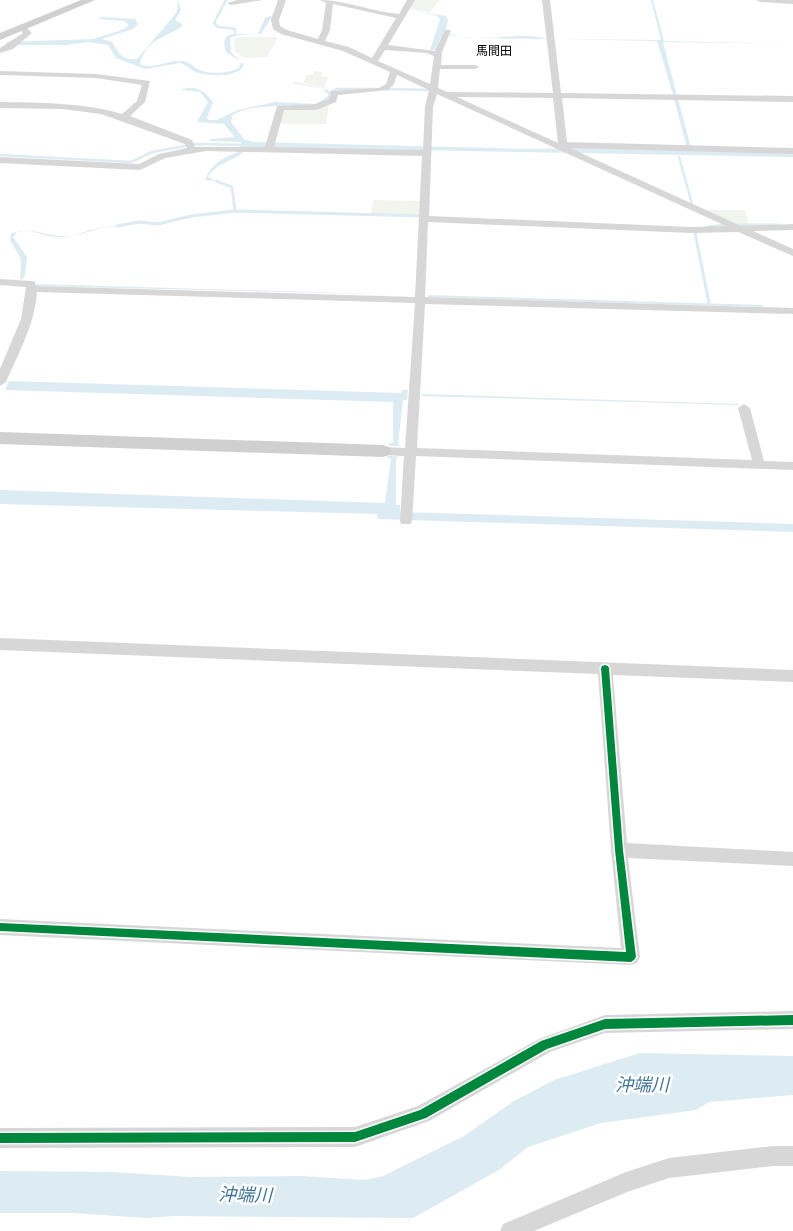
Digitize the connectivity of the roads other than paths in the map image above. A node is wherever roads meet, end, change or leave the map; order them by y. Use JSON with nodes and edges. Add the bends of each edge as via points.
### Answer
{"nodes":[{"id":1,"x":90,"y":0,"type":"edge"},
{"id":2,"x":259,"y":0,"type":"edge"},
{"id":3,"x":282,"y":0,"type":"edge"},
{"id":4,"x":411,"y":0,"type":"edge"},
{"id":5,"x":546,"y":0,"type":"edge"},
{"id":6,"x":760,"y":0,"type":"edge"},
{"id":7,"x":327,"y":1,"type":"edge"},
{"id":8,"x":793,"y":2,"type":"edge"},
{"id":9,"x":231,"y":3,"type":"dead end"},
{"id":10,"x":401,"y":16,"type":"junction"},
{"id":11,"x":23,"y":29,"type":"junction"},
{"id":12,"x":326,"y":30,"type":"junction"},
{"id":13,"x":336,"y":30,"type":"dead end"},
{"id":14,"x":448,"y":32,"type":"dead end"},
{"id":15,"x":4,"y":35,"type":"edge"},
{"id":16,"x":322,"y":41,"type":"junction"},
{"id":17,"x":383,"y":47,"type":"junction"},
{"id":18,"x":0,"y":51,"type":"edge"},
{"id":19,"x":438,"y":55,"type":"junction"},
{"id":20,"x":374,"y":61,"type":"junction"},
{"id":21,"x":436,"y":67,"type":"junction"},
{"id":22,"x":475,"y":67,"type":"dead end"},
{"id":23,"x":394,"y":71,"type":"junction"},
{"id":24,"x":0,"y":73,"type":"edge"},
{"id":25,"x":434,"y":89,"type":"junction"},
{"id":26,"x":444,"y":94,"type":"junction"},
{"id":27,"x":557,"y":95,"type":"junction"},
{"id":28,"x":793,"y":99,"type":"edge"},
{"id":29,"x":0,"y":105,"type":"edge"},
{"id":30,"x":124,"y":117,"type":"junction"},
{"id":31,"x":561,"y":146,"type":"junction"},
{"id":32,"x":192,"y":150,"type":"junction"},
{"id":33,"x":269,"y":150,"type":"junction"},
{"id":34,"x":793,"y":151,"type":"edge"},
{"id":35,"x":428,"y":153,"type":"junction"},
{"id":36,"x":0,"y":160,"type":"edge"},
{"id":37,"x":425,"y":218,"type":"junction"},
{"id":38,"x":793,"y":227,"type":"edge"},
{"id":39,"x":739,"y":228,"type":"junction"},
{"id":40,"x":793,"y":252,"type":"edge"},
{"id":41,"x":0,"y":282,"type":"edge"},
{"id":42,"x":32,"y":289,"type":"junction"},
{"id":43,"x":420,"y":300,"type":"junction"},
{"id":44,"x":793,"y":311,"type":"edge"},
{"id":45,"x":0,"y":380,"type":"edge"},
{"id":46,"x":744,"y":408,"type":"dead end"},
{"id":47,"x":0,"y":438,"type":"edge"},
{"id":48,"x":383,"y":452,"type":"joint"},
{"id":49,"x":406,"y":452,"type":"junction"},
{"id":50,"x":759,"y":465,"type":"junction"},
{"id":51,"x":793,"y":466,"type":"edge"},
{"id":52,"x":406,"y":520,"type":"dead end"},
{"id":53,"x":0,"y":644,"type":"edge"},
{"id":54,"x":605,"y":668,"type":"junction"},
{"id":55,"x":793,"y":676,"type":"edge"},
{"id":56,"x":619,"y":850,"type":"junction"},
{"id":57,"x":793,"y":858,"type":"edge"},
{"id":58,"x":0,"y":927,"type":"edge"},
{"id":59,"x":793,"y":1020,"type":"edge"},
{"id":60,"x":0,"y":1138,"type":"edge"},
{"id":61,"x":793,"y":1156,"type":"edge"},
{"id":62,"x":510,"y":1231,"type":"edge"}],
"edges":[{"from":1,"to":11,"type":"street"},
{"from":2,"to":9,"type":"street"},
{"from":3,"to":16,"type":"street","via":[[276,26],[284,32],[300,33]]},
{"from":4,"to":10,"type":"street"},
{"from":5,"to":27,"type":"street"},
{"from":6,"to":8,"type":"street"},
{"from":7,"to":10,"type":"street"},
{"from":7,"to":12,"type":"street"},
{"from":10,"to":17,"type":"street"},
{"from":11,"to":15,"type":"street"},
{"from":11,"to":18,"type":"street","via":[[28,32]]},
{"from":12,"to":13,"type":"street"},
{"from":12,"to":16,"type":"street"},
{"from":14,"to":19,"type":"street"},
{"from":16,"to":20,"type":"street"},
{"from":17,"to":19,"type":"street","via":[[429,51]]},
{"from":17,"to":20,"type":"street"},
{"from":19,"to":21,"type":"street"},
{"from":20,"to":23,"type":"street"},
{"from":21,"to":22,"type":"street"},
{"from":21,"to":25,"type":"street"},
{"from":23,"to":25,"type":"street"},
{"from":23,"to":33,"type":"street","via":[[389,85],[383,90],[342,91],[334,93],[333,100],[321,106],[280,108]]},
{"from":24,"to":30,"type":"street","via":[[96,76],[146,83],[141,102]]},
{"from":25,"to":26,"type":"street"},
{"from":25,"to":35,"type":"street","via":[[429,106]]},
{"from":26,"to":27,"type":"street"},
{"from":26,"to":31,"type":"street"},
{"from":27,"to":28,"type":"street"},
{"from":27,"to":31,"type":"street"},
{"from":29,"to":30,"type":"street","via":[[74,107]]},
{"from":30,"to":32,"type":"street","via":[[189,142]]},
{"from":31,"to":34,"type":"street"},
{"from":31,"to":39,"type":"street"},
{"from":32,"to":33,"type":"street"},
{"from":32,"to":36,"type":"street","via":[[162,156],[140,168]]},
{"from":33,"to":35,"type":"street"},
{"from":35,"to":37,"type":"street"},
{"from":37,"to":39,"type":"street","via":[[691,230]]},
{"from":37,"to":43,"type":"street"},
{"from":38,"to":39,"type":"street"},
{"from":39,"to":40,"type":"street"},
{"from":41,"to":42,"type":"street","via":[[31,284]]},
{"from":42,"to":43,"type":"street"},
{"from":42,"to":45,"type":"street","via":[[28,311]]},
{"from":43,"to":44,"type":"street"},
{"from":43,"to":49,"type":"street"},
{"from":46,"to":50,"type":"street"},
{"from":47,"to":48,"type":"street"},
{"from":48,"to":49,"type":"street"},
{"from":49,"to":50,"type":"street"},
{"from":49,"to":52,"type":"street"},
{"from":50,"to":51,"type":"street"},
{"from":53,"to":54,"type":"street"},
{"from":54,"to":55,"type":"street"},
{"from":54,"to":56,"type":"street"},
{"from":56,"to":57,"type":"street"},
{"from":56,"to":58,"type":"street","via":[[631,957]]},
{"from":59,"to":60,"type":"street","via":[[605,1024],[545,1045],[422,1114],[355,1137]]},
{"from":61,"to":62,"type":"street","via":[[669,1168],[626,1182]]}]}
